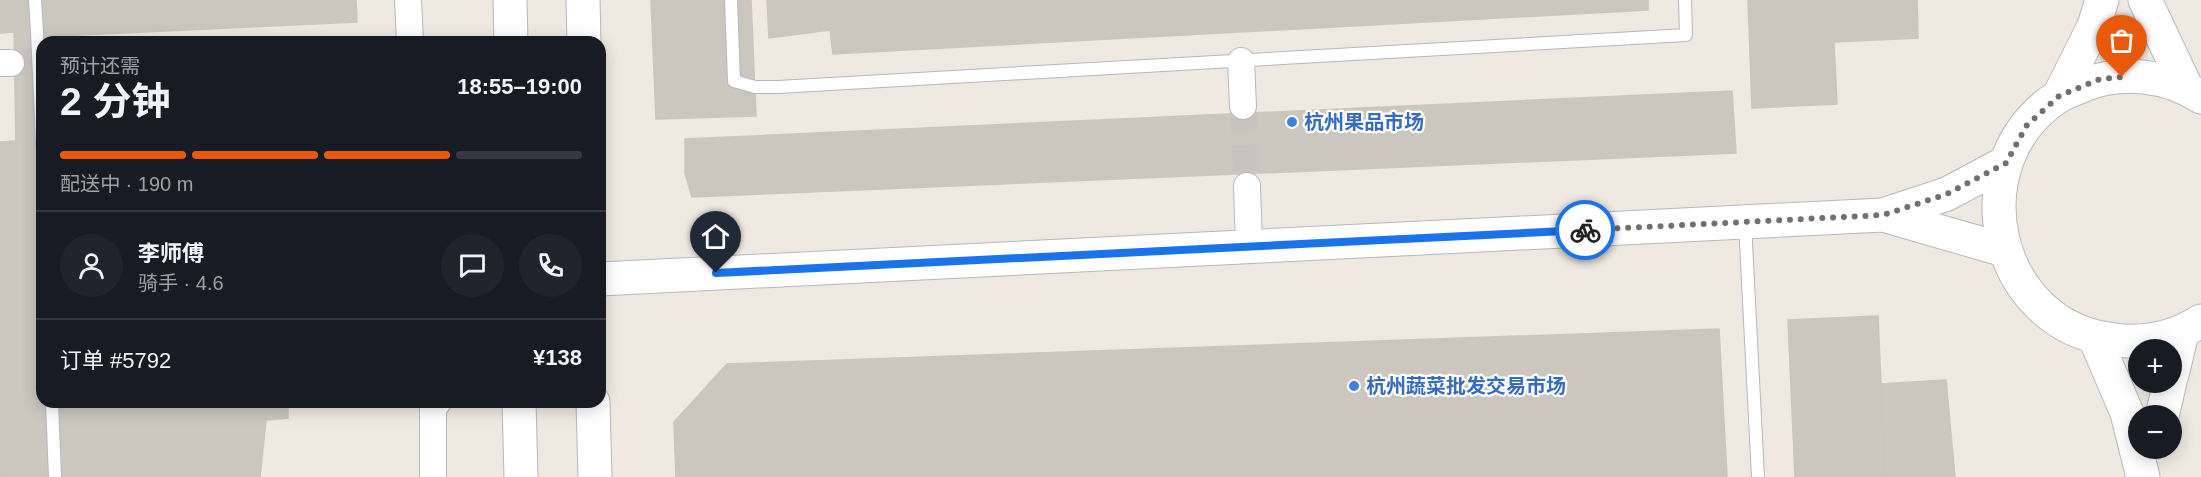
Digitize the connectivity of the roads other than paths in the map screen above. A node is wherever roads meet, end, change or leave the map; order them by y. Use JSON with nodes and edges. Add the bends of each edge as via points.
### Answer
{"nodes":[{"id":1,"x":35,"y":0,"type":"edge"},
{"id":2,"x":408,"y":0,"type":"edge"},
{"id":3,"x":510,"y":0,"type":"edge"},
{"id":4,"x":583,"y":0,"type":"edge"},
{"id":5,"x":731,"y":0,"type":"edge"},
{"id":6,"x":1685,"y":0,"type":"edge"},
{"id":7,"x":2102,"y":0,"type":"edge"},
{"id":8,"x":2145,"y":0,"type":"edge"},
{"id":9,"x":37,"y":36,"type":"edge"},
{"id":10,"x":410,"y":36,"type":"edge"},
{"id":11,"x":511,"y":36,"type":"edge"},
{"id":12,"x":584,"y":36,"type":"edge"},
{"id":13,"x":1242,"y":61,"type":"junction"},
{"id":14,"x":2193,"y":92,"type":"edge"},
{"id":15,"x":2059,"y":96,"type":"junction"},
{"id":16,"x":1243,"y":106,"type":"tunnel mouth"},
{"id":17,"x":2006,"y":163,"type":"junction"},
{"id":18,"x":1247,"y":186,"type":"tunnel mouth"},
{"id":19,"x":1883,"y":215,"type":"junction"},
{"id":20,"x":1745,"y":222,"type":"junction"},
{"id":21,"x":1249,"y":246,"type":"junction"},
{"id":22,"x":2004,"y":250,"type":"junction"},
{"id":23,"x":606,"y":279,"type":"edge"},
{"id":24,"x":2191,"y":327,"type":"edge"},
{"id":25,"x":2095,"y":338,"type":"junction"},
{"id":26,"x":2182,"y":350,"type":"edge"},
{"id":27,"x":52,"y":408,"type":"edge"},
{"id":28,"x":433,"y":408,"type":"edge"},
{"id":29,"x":519,"y":408,"type":"edge"},
{"id":30,"x":593,"y":408,"type":"edge"},
{"id":31,"x":2152,"y":459,"type":"edge"},
{"id":32,"x":55,"y":477,"type":"edge"},
{"id":33,"x":433,"y":477,"type":"edge"},
{"id":34,"x":521,"y":477,"type":"edge"},
{"id":35,"x":595,"y":477,"type":"edge"},
{"id":36,"x":1758,"y":477,"type":"edge"},
{"id":37,"x":2143,"y":477,"type":"edge"},
{"id":38,"x":2148,"y":477,"type":"edge"}],
"edges":[{"from":1,"to":9,"type":"lane","bridge":true},
{"from":2,"to":10,"type":"street"},
{"from":3,"to":11,"type":"street"},
{"from":4,"to":12,"type":"street"},
{"from":5,"to":13,"type":"lane","via":[[734,81],[755,87]]},
{"from":6,"to":13,"type":"lane","via":[[1686,35]]},
{"from":7,"to":15,"type":"street","via":[[2094,26]]},
{"from":8,"to":14,"type":"street"},
{"from":13,"to":16,"type":"street"},
{"from":14,"to":15,"type":"street","via":[[2143,76],[2100,79]]},
{"from":15,"to":17,"type":"street","via":[[2027,125]]},
{"from":17,"to":19,"type":"street","via":[[1947,194]]},
{"from":17,"to":22,"type":"street","via":[[1997,207]]},
{"from":18,"to":21,"type":"street"},
{"from":19,"to":20,"type":"street"},
{"from":19,"to":22,"type":"street"},
{"from":20,"to":21,"type":"street"},
{"from":20,"to":36,"type":"lane"},
{"from":21,"to":23,"type":"street"},
{"from":22,"to":25,"type":"street","via":[[2024,289],[2056,320]]},
{"from":24,"to":25,"type":"street","via":[[2139,343]]},
{"from":24,"to":26,"type":"street"},
{"from":25,"to":37,"type":"street","via":[[2127,413]]},
{"from":27,"to":32,"type":"lane"},
{"from":28,"to":33,"type":"street"},
{"from":29,"to":34,"type":"street"},
{"from":30,"to":35,"type":"street"},
{"from":31,"to":38,"type":"street"}]}
